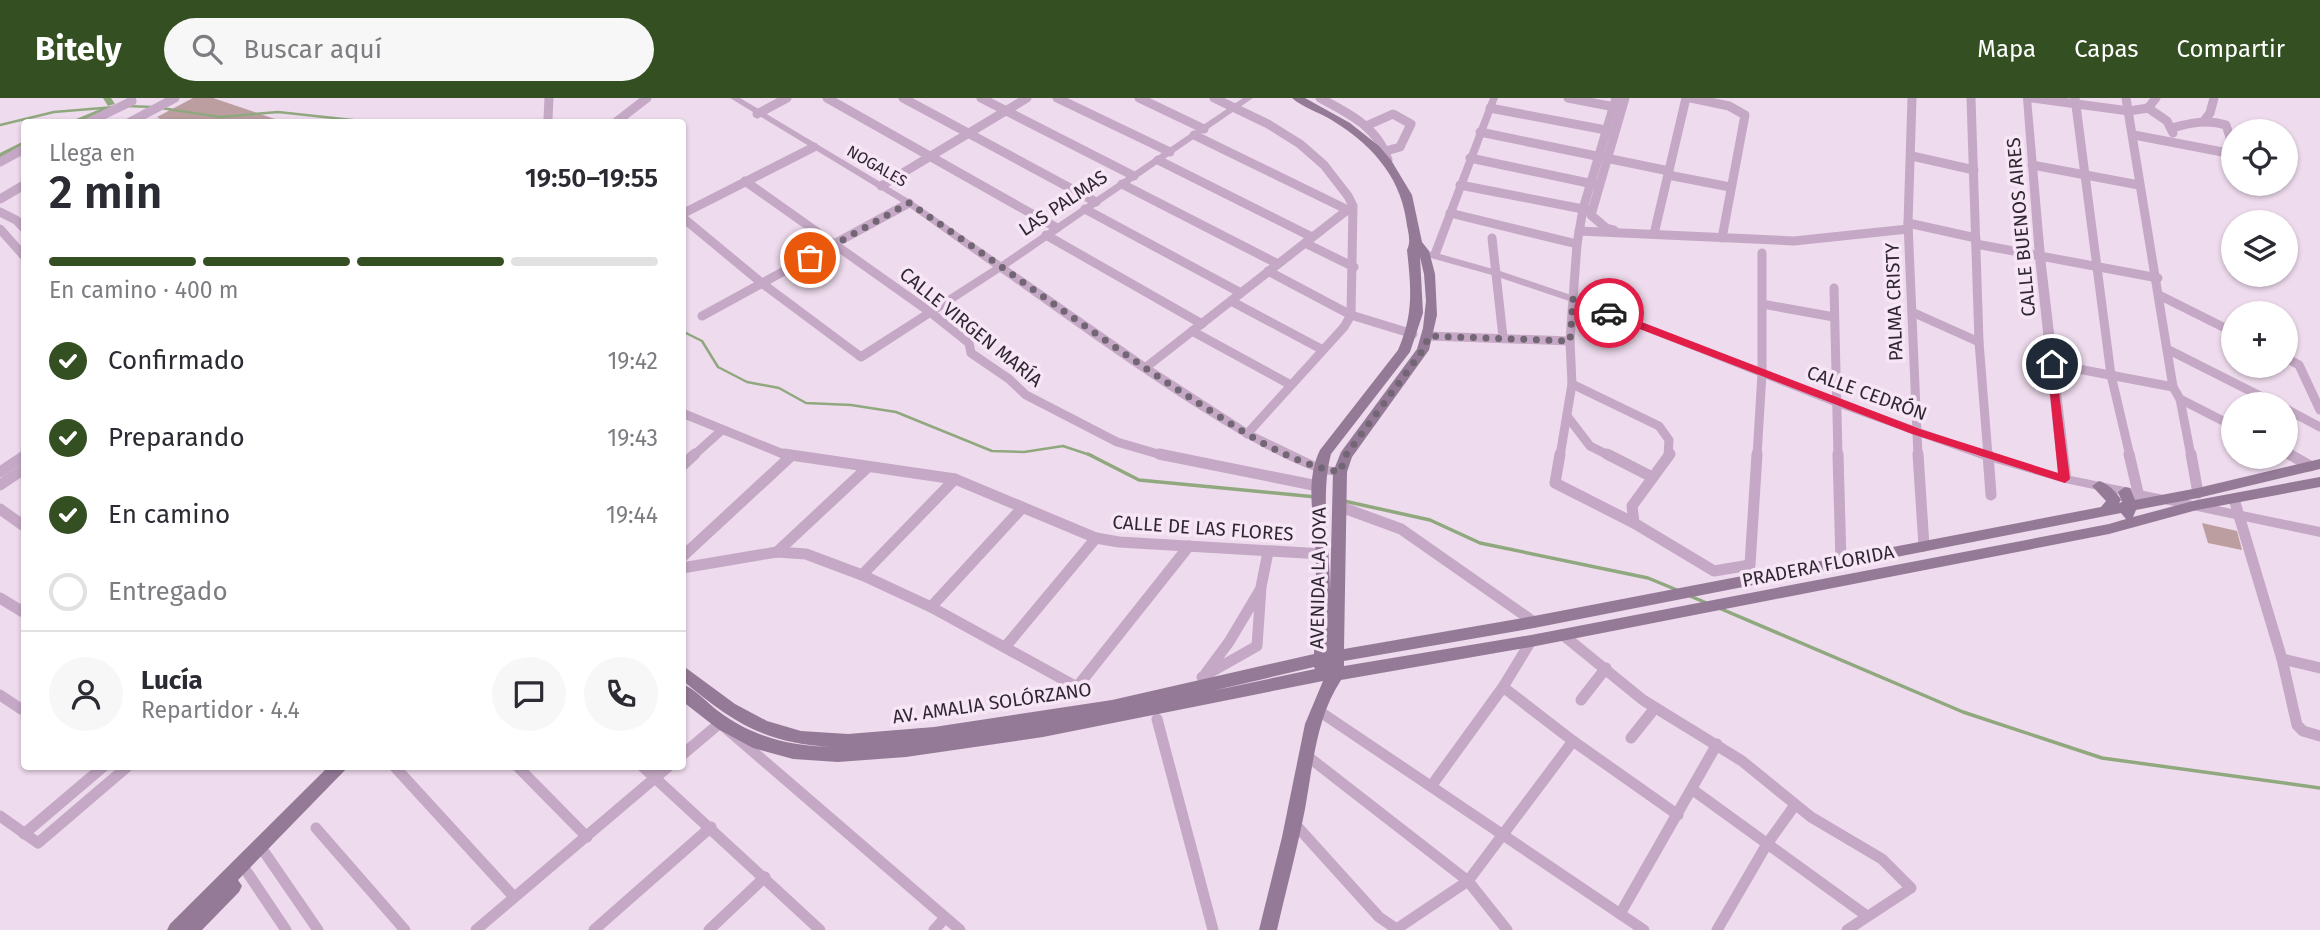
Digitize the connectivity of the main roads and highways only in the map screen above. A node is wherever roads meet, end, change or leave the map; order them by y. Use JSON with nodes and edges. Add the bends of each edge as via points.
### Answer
{"nodes":[{"id":1,"x":1305,"y":99,"type":"edge"},
{"id":2,"x":1422,"y":250,"type":"junction"},
{"id":3,"x":2315,"y":465,"type":"edge"},
{"id":4,"x":2244,"y":482,"type":"junction"},
{"id":5,"x":2320,"y":482,"type":"edge"},
{"id":6,"x":2099,"y":486,"type":"road end"},
{"id":7,"x":2133,"y":499,"type":"junction"},
{"id":8,"x":2198,"y":499,"type":"junction"},
{"id":9,"x":2234,"y":499,"type":"junction"},
{"id":10,"x":2106,"y":510,"type":"junction"},
{"id":11,"x":2109,"y":529,"type":"junction"},
{"id":12,"x":1328,"y":670,"type":"junction"},
{"id":13,"x":686,"y":674,"type":"edge"},
{"id":14,"x":686,"y":694,"type":"edge"},
{"id":15,"x":337,"y":770,"type":"edge"},
{"id":16,"x":348,"y":770,"type":"edge"},
{"id":17,"x":176,"y":930,"type":"edge"},
{"id":18,"x":190,"y":930,"type":"edge"},
{"id":19,"x":1268,"y":930,"type":"edge"}],
"edges":[{"from":1,"to":2,"type":"main road","name":"AVENIDA LA JOYA","via":[[1387,155],[1406,193]]},
{"from":2,"to":12,"type":"main road","name":"AVENIDA LA JOYA","via":[[1432,295],[1429,336],[1346,455],[1340,472]]},
{"from":2,"to":12,"type":"main road","name":"AVENIDA LA JOYA","via":[[1419,311],[1413,334],[1325,453],[1320,468]]},
{"from":3,"to":4,"type":"main road","name":"PRADERA FLORIDA"},
{"from":4,"to":8,"type":"main road","name":"PRADERA FLORIDA"},
{"from":4,"to":9,"type":"main road"},
{"from":5,"to":9,"type":"main road","name":"PRADERA FLORIDA"},
{"from":6,"to":10,"type":"main road","via":[[2114,500]]},
{"from":7,"to":8,"type":"main road","name":"PRADERA FLORIDA"},
{"from":7,"to":10,"type":"main road","name":"PRADERA FLORIDA"},
{"from":7,"to":11,"type":"main road","via":[[2125,521]]},
{"from":8,"to":9,"type":"main road","name":"PRADERA FLORIDA"},
{"from":8,"to":11,"type":"main road","name":"PRADERA FLORIDA"},
{"from":10,"to":12,"type":"main road","name":"PRADERA FLORIDA","via":[[1534,622]]},
{"from":11,"to":12,"type":"main road","name":"PRADERA FLORIDA","via":[[1531,641]]},
{"from":12,"to":13,"type":"main road","name":"AV. AMALIA SOLÓRZANO","via":[[1217,685],[1043,720],[848,741],[801,738],[763,727],[729,709]]},
{"from":12,"to":14,"type":"main road","name":"AV. AMALIA SOLÓRZANO","via":[[1042,732],[894,751],[816,755],[769,746],[720,723]]},
{"from":12,"to":19,"type":"main road","name":"AVENIDA LA JOYA"},
{"from":15,"to":17,"type":"main road"},
{"from":16,"to":18,"type":"main road"}]}
